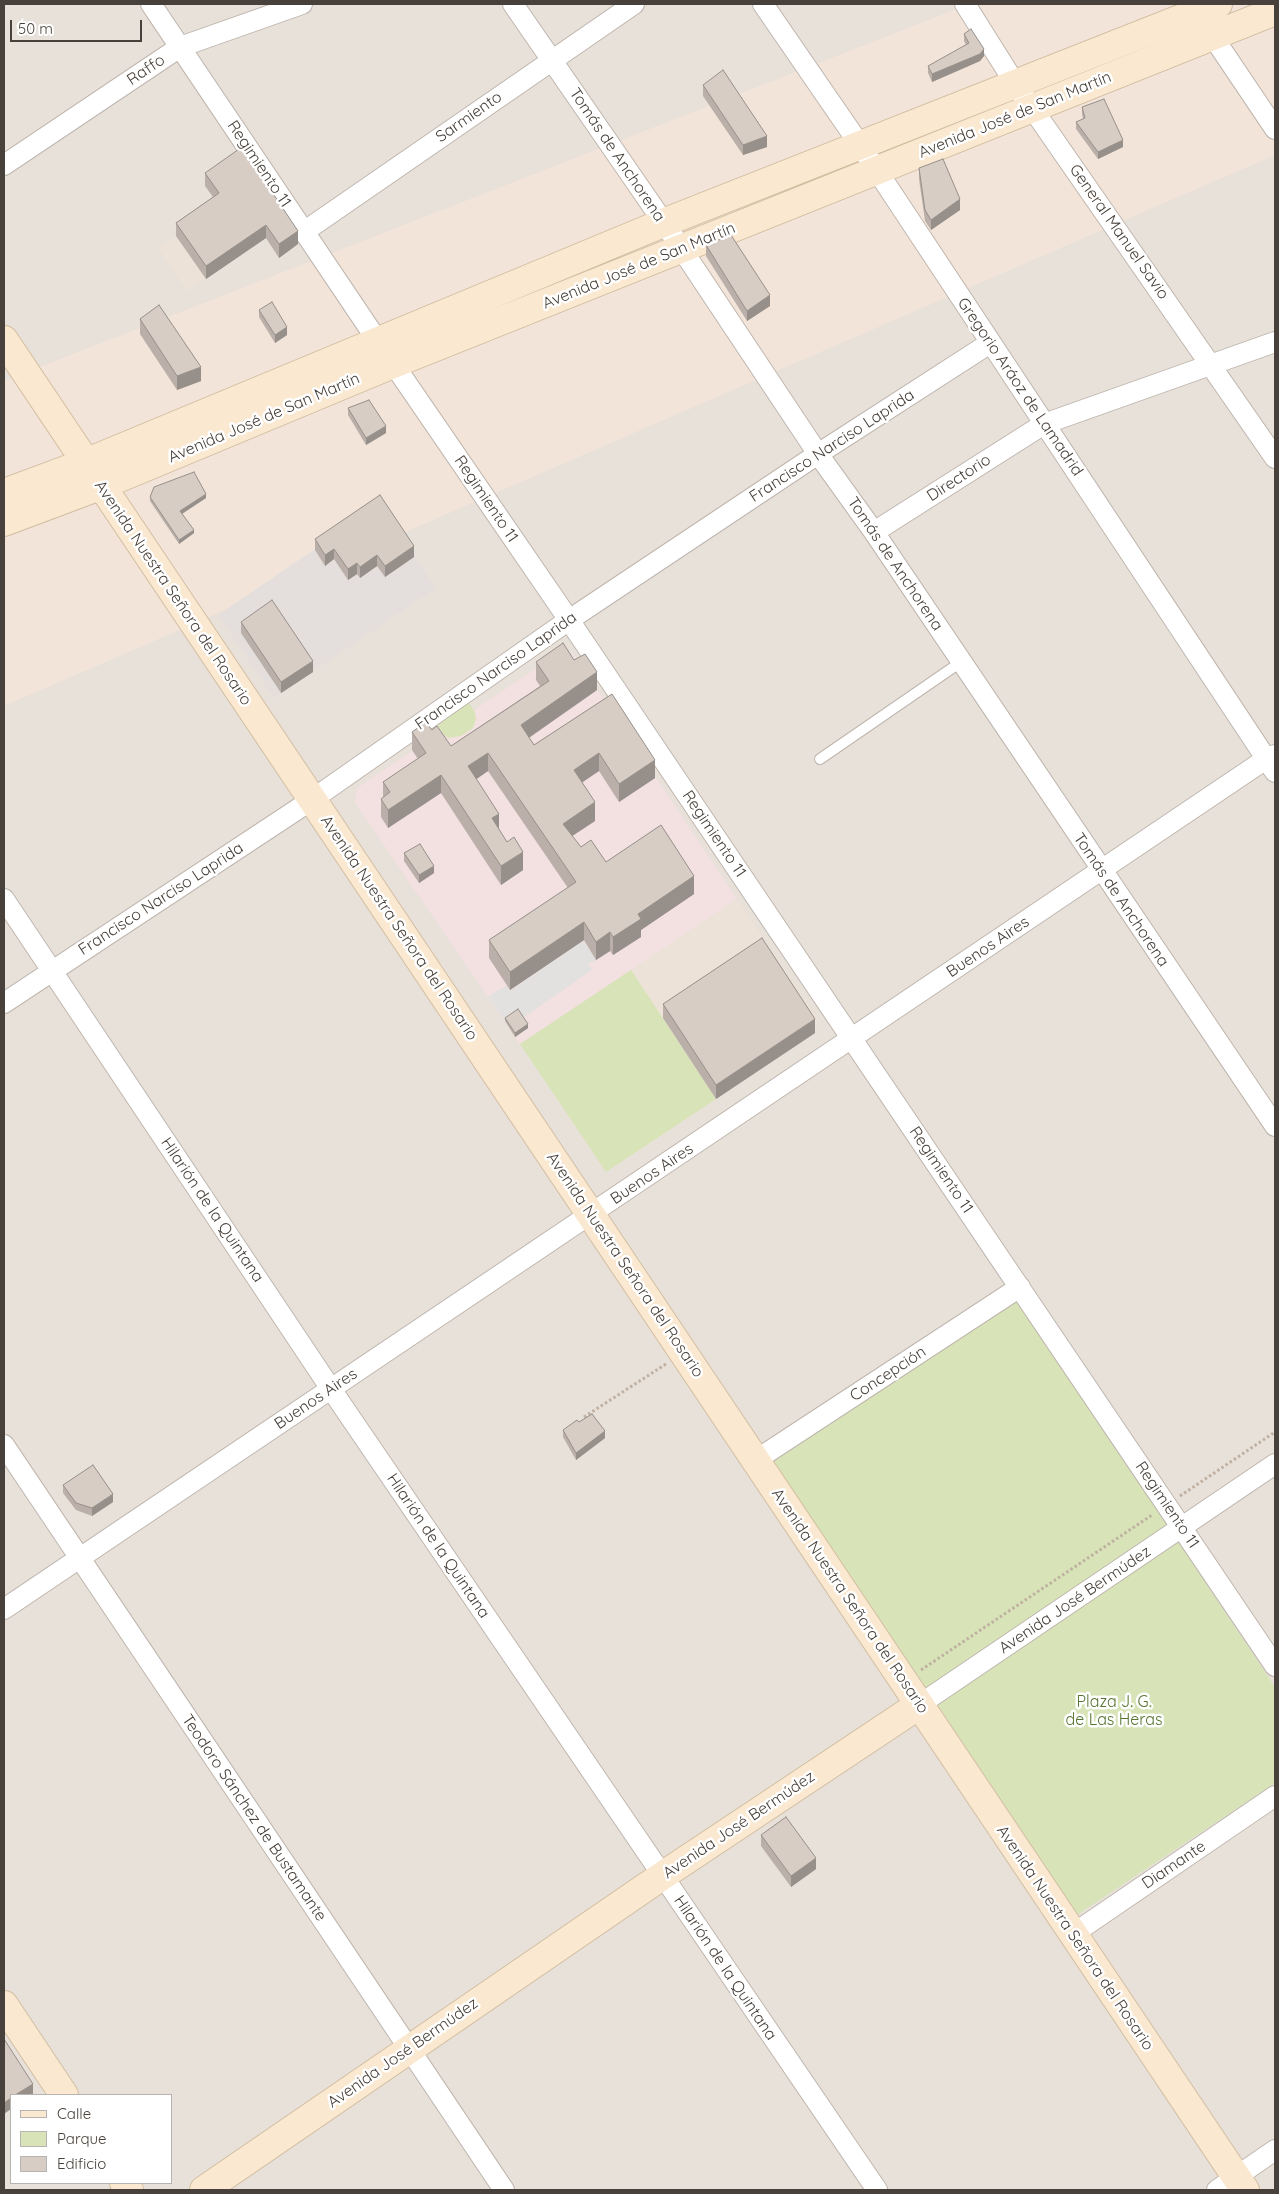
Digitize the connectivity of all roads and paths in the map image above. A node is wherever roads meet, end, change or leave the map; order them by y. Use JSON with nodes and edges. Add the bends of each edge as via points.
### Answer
{"nodes":[{"id":1,"x":151,"y":4,"type":"edge"},
{"id":2,"x":302,"y":4,"type":"edge"},
{"id":3,"x":513,"y":4,"type":"edge"},
{"id":4,"x":634,"y":4,"type":"edge"},
{"id":5,"x":763,"y":4,"type":"edge"},
{"id":6,"x":965,"y":4,"type":"edge"},
{"id":7,"x":1201,"y":6,"type":"edge"},
{"id":8,"x":1275,"y":11,"type":"edge"},
{"id":9,"x":1212,"y":36,"type":"junction"},
{"id":10,"x":180,"y":46,"type":"junction"},
{"id":11,"x":551,"y":59,"type":"junction"},
{"id":12,"x":1016,"y":84,"type":"junction"},
{"id":13,"x":1033,"y":108,"type":"junction"},
{"id":14,"x":1275,"y":129,"type":"edge"},
{"id":15,"x":860,"y":145,"type":"junction"},
{"id":16,"x":4,"y":165,"type":"edge"},
{"id":17,"x":876,"y":171,"type":"junction"},
{"id":18,"x":663,"y":223,"type":"junction"},
{"id":19,"x":305,"y":231,"type":"junction"},
{"id":20,"x":681,"y":249,"type":"junction"},
{"id":21,"x":4,"y":340,"type":"edge"},
{"id":22,"x":377,"y":340,"type":"junction"},
{"id":23,"x":1275,"y":342,"type":"edge"},
{"id":24,"x":990,"y":343,"type":"junction"},
{"id":25,"x":394,"y":364,"type":"junction"},
{"id":26,"x":1212,"y":365,"type":"junction"},
{"id":27,"x":1044,"y":424,"type":"junction"},
{"id":28,"x":818,"y":454,"type":"junction"},
{"id":29,"x":1275,"y":458,"type":"edge"},
{"id":30,"x":85,"y":463,"type":"junction"},
{"id":31,"x":100,"y":486,"type":"junction"},
{"id":32,"x":4,"y":493,"type":"edge"},
{"id":33,"x":4,"y":522,"type":"edge"},
{"id":34,"x":874,"y":532,"type":"junction"},
{"id":35,"x":569,"y":620,"type":"junction"},
{"id":36,"x":961,"y":662,"type":"junction"},
{"id":37,"x":820,"y":759,"type":"dead end"},
{"id":38,"x":1272,"y":762,"type":"edge"},
{"id":39,"x":313,"y":799,"type":"junction"},
{"id":40,"x":1101,"y":870,"type":"junction"},
{"id":41,"x":4,"y":899,"type":"edge"},
{"id":42,"x":53,"y":970,"type":"junction"},
{"id":43,"x":4,"y":1003,"type":"edge"},
{"id":44,"x":853,"y":1039,"type":"junction"},
{"id":45,"x":1275,"y":1126,"type":"edge"},
{"id":46,"x":591,"y":1215,"type":"junction"},
{"id":47,"x":1020,"y":1287,"type":"junction"},
{"id":48,"x":684,"y":1353,"type":"junction"},
{"id":49,"x":331,"y":1388,"type":"junction"},
{"id":50,"x":584,"y":1417,"type":"edge"},
{"id":51,"x":1275,"y":1432,"type":"edge"},
{"id":52,"x":4,"y":1445,"type":"edge"},
{"id":53,"x":756,"y":1460,"type":"junction"},
{"id":54,"x":1275,"y":1464,"type":"edge"},
{"id":55,"x":1167,"y":1505,"type":"junction"},
{"id":56,"x":1182,"y":1527,"type":"junction"},
{"id":57,"x":81,"y":1558,"type":"junction"},
{"id":58,"x":4,"y":1609,"type":"edge"},
{"id":59,"x":1275,"y":1666,"type":"edge"},
{"id":60,"x":904,"y":1682,"type":"junction"},
{"id":61,"x":920,"y":1705,"type":"junction"},
{"id":62,"x":1275,"y":1796,"type":"edge"},
{"id":63,"x":662,"y":1876,"type":"junction"},
{"id":64,"x":1073,"y":1934,"type":"junction"},
{"id":65,"x":4,"y":2006,"type":"edge"},
{"id":66,"x":408,"y":2048,"type":"junction"},
{"id":67,"x":63,"y":2094,"type":"edge"},
{"id":68,"x":1275,"y":2150,"type":"edge"},
{"id":69,"x":1233,"y":2186,"type":"edge"},
{"id":70,"x":204,"y":2190,"type":"edge"},
{"id":71,"x":504,"y":2190,"type":"edge"},
{"id":72,"x":877,"y":2190,"type":"edge"}],
"edges":[{"from":1,"to":10,"type":"street","name":"Regimiento 11"},
{"from":2,"to":10,"type":"street","name":"Raffo"},
{"from":3,"to":11,"type":"street","name":"Tomás de Anchorena"},
{"from":4,"to":11,"type":"street","name":"Sarmiento"},
{"from":5,"to":15,"type":"street","name":"Gregorio Aráoz de Lamadrid"},
{"from":6,"to":12,"type":"street","name":"General Manuel Savio"},
{"from":7,"to":9,"type":"street"},
{"from":7,"to":12,"type":"street","name":"Avenida José de San Martín"},
{"from":8,"to":9,"type":"street","name":"Avenida José de San Martín"},
{"from":9,"to":13,"type":"street","name":"Avenida José de San Martín"},
{"from":9,"to":14,"type":"street"},
{"from":10,"to":16,"type":"street","name":"Raffo"},
{"from":10,"to":19,"type":"street","name":"Regimiento 11"},
{"from":11,"to":18,"type":"street","name":"Tomás de Anchorena"},
{"from":11,"to":19,"type":"street","name":"Sarmiento"},
{"from":12,"to":13,"type":"street","name":"General Manuel Savio"},
{"from":12,"to":15,"type":"street","name":"Avenida José de San Martín"},
{"from":13,"to":17,"type":"street","name":"Avenida José de San Martín"},
{"from":13,"to":26,"type":"street","name":"General Manuel Savio"},
{"from":15,"to":17,"type":"street","name":"Gregorio Aráoz de Lamadrid"},
{"from":15,"to":18,"type":"street","name":"Avenida José de San Martín"},
{"from":17,"to":20,"type":"street","name":"Avenida José de San Martín"},
{"from":17,"to":24,"type":"street","name":"Gregorio Aráoz de Lamadrid"},
{"from":18,"to":20,"type":"street","name":"Tomás de Anchorena"},
{"from":18,"to":22,"type":"street","name":"Avenida José de San Martín"},
{"from":19,"to":22,"type":"street","name":"Regimiento 11"},
{"from":20,"to":25,"type":"street","name":"Avenida José de San Martín"},
{"from":20,"to":28,"type":"street","name":"Tomás de Anchorena"},
{"from":21,"to":30,"type":"street","name":"Avenida Nuestra Señora del Rosario"},
{"from":22,"to":25,"type":"street","name":"Regimiento 11"},
{"from":22,"to":30,"type":"street","name":"Avenida José de San Martín"},
{"from":23,"to":26,"type":"street"},
{"from":24,"to":27,"type":"street","name":"Gregorio Aráoz de Lamadrid"},
{"from":24,"to":28,"type":"street","name":"Francisco Narciso Laprida"},
{"from":25,"to":31,"type":"street","name":"Avenida José de San Martín"},
{"from":25,"to":35,"type":"street","name":"Regimiento 11"},
{"from":26,"to":27,"type":"street"},
{"from":26,"to":29,"type":"street","name":"General Manuel Savio"},
{"from":27,"to":34,"type":"street","name":"Directorio"},
{"from":27,"to":38,"type":"street","name":"Gregorio Aráoz de Lamadrid"},
{"from":28,"to":34,"type":"street","name":"Tomás de Anchorena"},
{"from":28,"to":35,"type":"street","name":"Francisco Narciso Laprida"},
{"from":30,"to":31,"type":"street","name":"Avenida Nuestra Señora del Rosario"},
{"from":30,"to":32,"type":"street","name":"Avenida José de San Martín"},
{"from":31,"to":33,"type":"street","name":"Avenida José de San Martín"},
{"from":31,"to":39,"type":"street","name":"Avenida Nuestra Señora del Rosario"},
{"from":34,"to":36,"type":"street","name":"Tomás de Anchorena"},
{"from":35,"to":39,"type":"street","name":"Francisco Narciso Laprida"},
{"from":35,"to":44,"type":"street","name":"Regimiento 11"},
{"from":36,"to":37,"type":"lane"},
{"from":36,"to":40,"type":"street","name":"Tomás de Anchorena"},
{"from":38,"to":40,"type":"street","name":"Buenos Aires"},
{"from":39,"to":42,"type":"street","name":"Francisco Narciso Laprida"},
{"from":39,"to":46,"type":"street","name":"Avenida Nuestra Señora del Rosario"},
{"from":40,"to":44,"type":"street","name":"Buenos Aires"},
{"from":40,"to":45,"type":"street","name":"Tomás de Anchorena"},
{"from":41,"to":42,"type":"street","name":"Hilarión de la Quintana"},
{"from":42,"to":43,"type":"street","name":"Francisco Narciso Laprida"},
{"from":42,"to":49,"type":"street","name":"Hilarión de la Quintana"},
{"from":44,"to":46,"type":"street","name":"Buenos Aires"},
{"from":44,"to":47,"type":"street","name":"Regimiento 11"},
{"from":46,"to":48,"type":"street","name":"Avenida Nuestra Señora del Rosario"},
{"from":46,"to":49,"type":"street","name":"Buenos Aires"},
{"from":47,"to":53,"type":"street","name":"Concepción"},
{"from":47,"to":55,"type":"street","name":"Regimiento 11"},
{"from":48,"to":50,"type":"path"},
{"from":48,"to":53,"type":"street","name":"Avenida Nuestra Señora del Rosario"},
{"from":49,"to":57,"type":"street","name":"Buenos Aires"},
{"from":49,"to":63,"type":"street","name":"Hilarión de la Quintana"},
{"from":51,"to":55,"type":"path"},
{"from":52,"to":57,"type":"street","name":"Teodoro Sánchez de Bustamante"},
{"from":53,"to":60,"type":"street","name":"Avenida Nuestra Señora del Rosario"},
{"from":54,"to":56,"type":"street","name":"Avenida José Bermúdez"},
{"from":55,"to":56,"type":"street","name":"Regimiento 11"},
{"from":55,"to":60,"type":"path"},
{"from":56,"to":59,"type":"street","name":"Regimiento 11"},
{"from":56,"to":61,"type":"street","name":"Avenida José Bermúdez"},
{"from":57,"to":58,"type":"street","name":"Buenos Aires"},
{"from":57,"to":66,"type":"street","name":"Teodoro Sánchez de Bustamante"},
{"from":60,"to":61,"type":"street","name":"Avenida Nuestra Señora del Rosario"},
{"from":61,"to":63,"type":"street","name":"Avenida José Bermúdez"},
{"from":61,"to":64,"type":"street","name":"Avenida Nuestra Señora del Rosario"},
{"from":62,"to":64,"type":"street","name":"Diamante"},
{"from":63,"to":66,"type":"street","name":"Avenida José Bermúdez"},
{"from":63,"to":72,"type":"street","name":"Hilarión de la Quintana"},
{"from":64,"to":69,"type":"street","name":"Avenida Nuestra Señora del Rosario"},
{"from":65,"to":67,"type":"street"},
{"from":66,"to":70,"type":"street","name":"Avenida José Bermúdez"},
{"from":66,"to":71,"type":"street","name":"Teodoro Sánchez de Bustamante"},
{"from":68,"to":69,"type":"street"}]}
